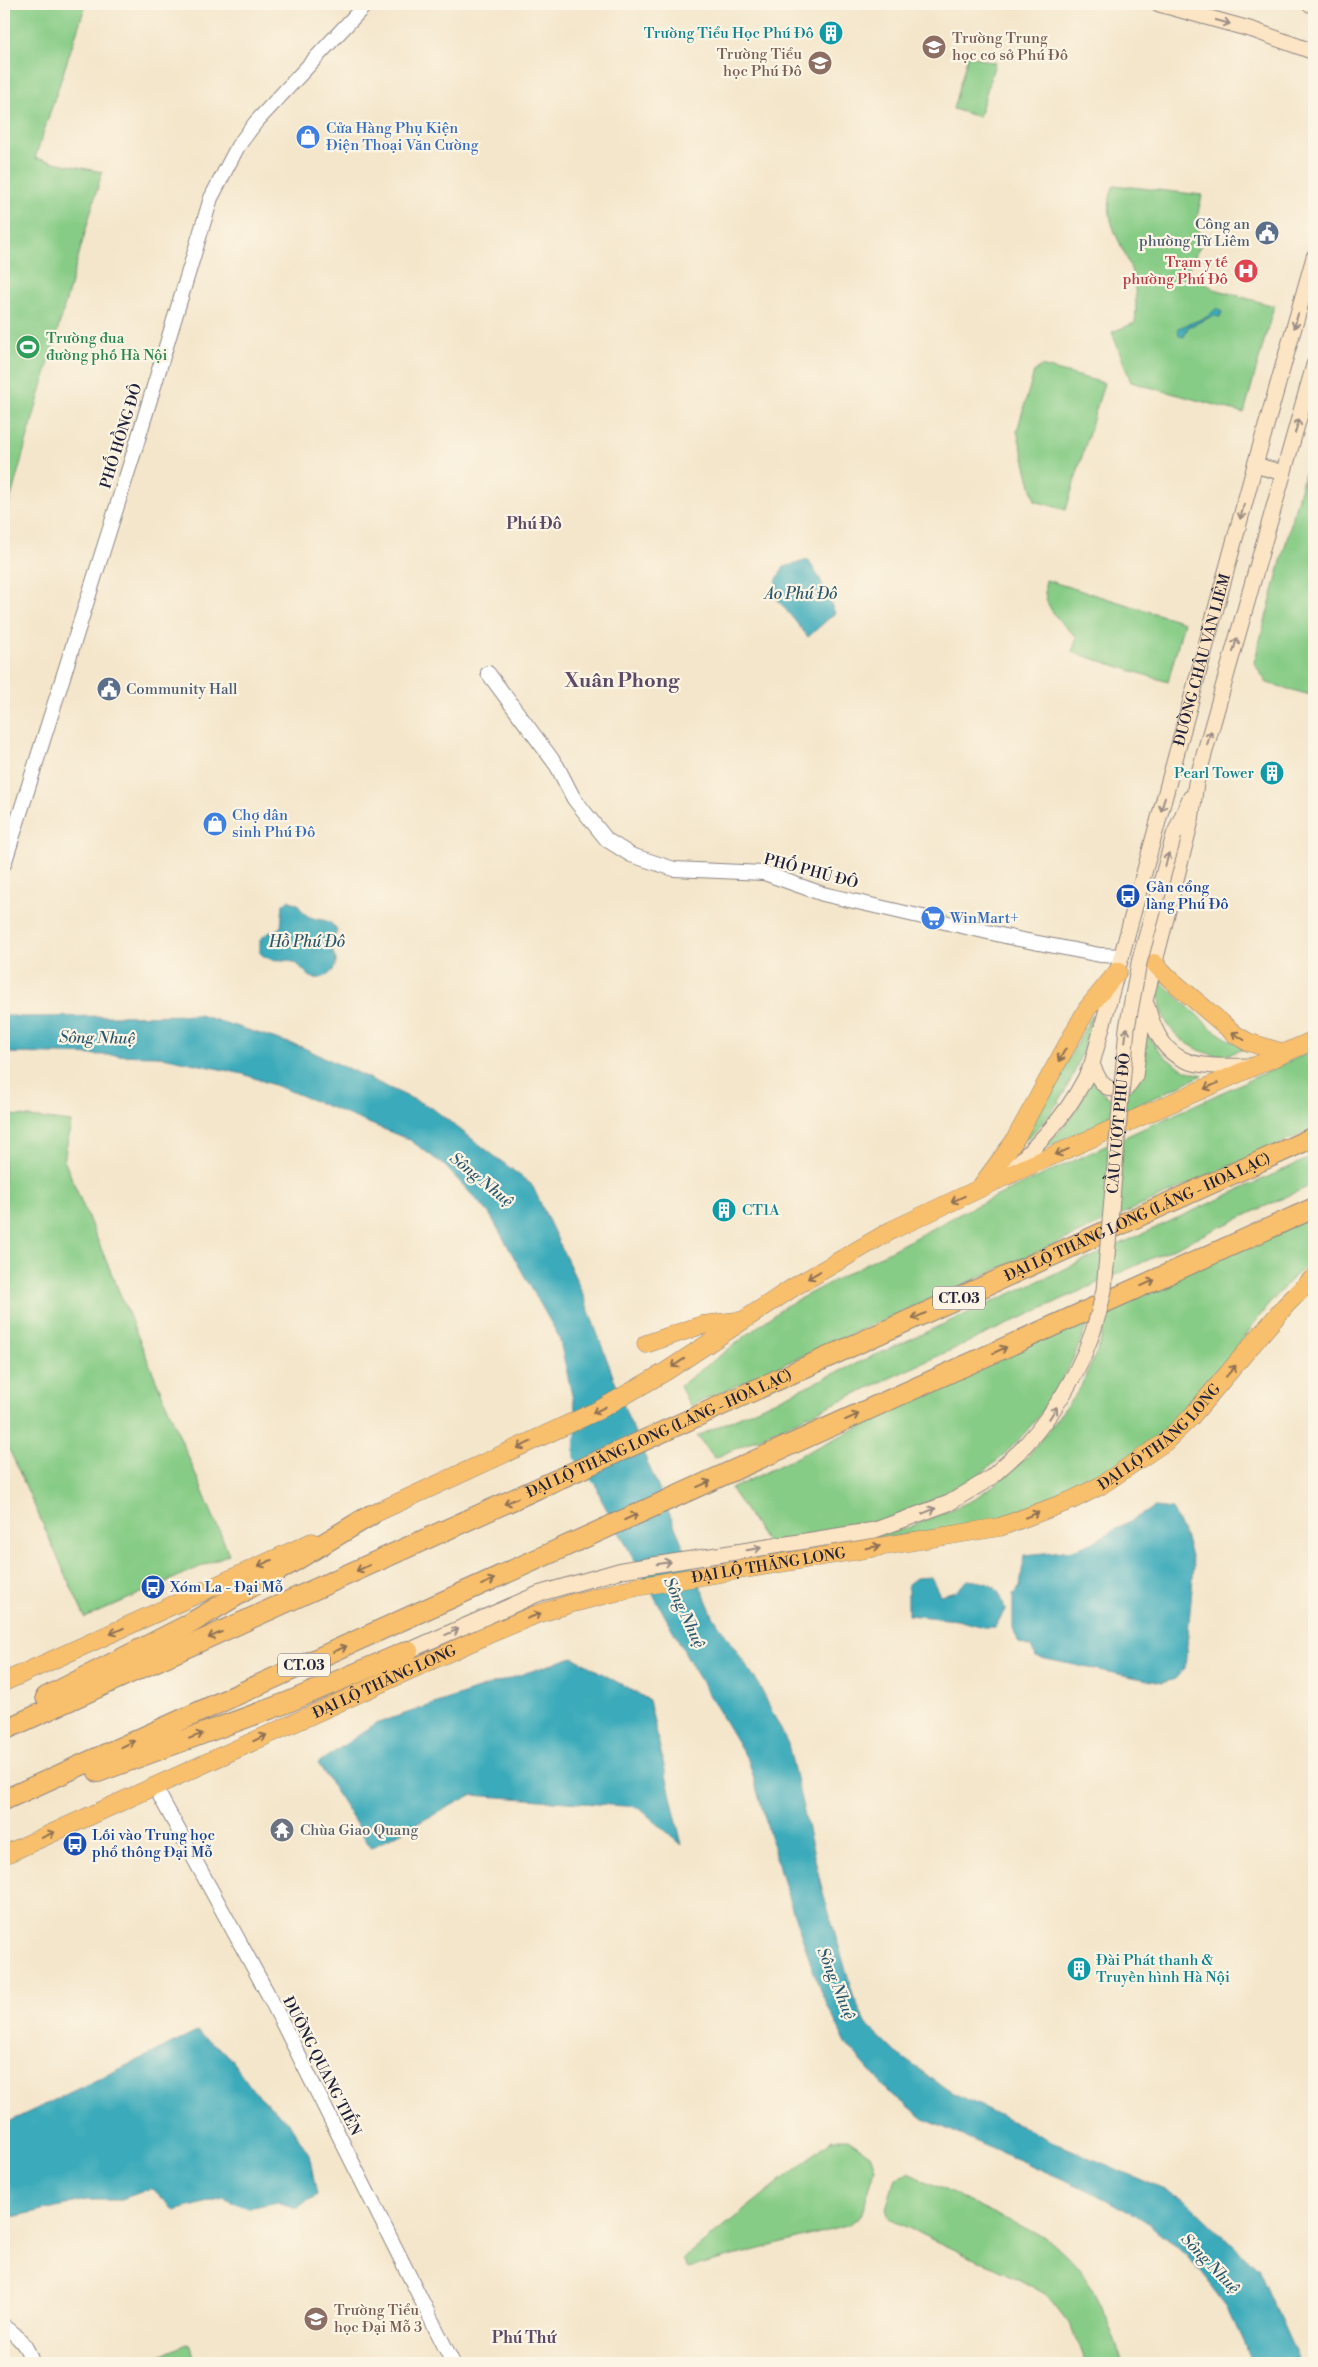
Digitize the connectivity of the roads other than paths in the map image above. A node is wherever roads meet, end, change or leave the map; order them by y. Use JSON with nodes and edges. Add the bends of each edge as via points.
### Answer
{"nodes":[{"id":1,"x":366,"y":4,"type":"edge"},
{"id":2,"x":1159,"y":4,"type":"edge"},
{"id":3,"x":1309,"y":4,"type":"edge"},
{"id":4,"x":1314,"y":5,"type":"edge"},
{"id":5,"x":1314,"y":52,"type":"edge"},
{"id":6,"x":1314,"y":257,"type":"edge"},
{"id":7,"x":1314,"y":365,"type":"edge"},
{"id":8,"x":1255,"y":465,"type":"junction"},
{"id":9,"x":1283,"y":473,"type":"junction"},
{"id":10,"x":488,"y":673,"type":"dead end"},
{"id":11,"x":1196,"y":783,"type":"junction"},
{"id":12,"x":4,"y":864,"type":"edge"},
{"id":13,"x":1120,"y":963,"type":"junction"},
{"id":14,"x":1154,"y":963,"type":"junction"},
{"id":15,"x":1145,"y":1001,"type":"junction"},
{"id":16,"x":1314,"y":1040,"type":"edge"},
{"id":17,"x":1284,"y":1053,"type":"junction"},
{"id":18,"x":1092,"y":1064,"type":"junction"},
{"id":19,"x":1255,"y":1066,"type":"junction"},
{"id":20,"x":1314,"y":1137,"type":"edge"},
{"id":21,"x":1002,"y":1178,"type":"junction"},
{"id":22,"x":979,"y":1189,"type":"junction"},
{"id":23,"x":1314,"y":1208,"type":"edge"},
{"id":24,"x":1314,"y":1277,"type":"edge"},
{"id":25,"x":741,"y":1321,"type":"junction"},
{"id":26,"x":646,"y":1344,"type":"dead end"},
{"id":27,"x":371,"y":1515,"type":"junction"},
{"id":28,"x":706,"y":1556,"type":"joint"},
{"id":29,"x":408,"y":1651,"type":"junction"},
{"id":30,"x":4,"y":1682,"type":"edge"},
{"id":31,"x":4,"y":1719,"type":"edge"},
{"id":32,"x":297,"y":1721,"type":"junction"},
{"id":33,"x":4,"y":1730,"type":"edge"},
{"id":34,"x":155,"y":1786,"type":"junction"},
{"id":35,"x":4,"y":1800,"type":"edge"},
{"id":36,"x":4,"y":1812,"type":"edge"},
{"id":37,"x":4,"y":1855,"type":"edge"},
{"id":38,"x":4,"y":2326,"type":"edge"},
{"id":39,"x":32,"y":2363,"type":"edge"},
{"id":40,"x":453,"y":2363,"type":"edge"}],
"edges":[{"from":1,"to":12,"type":"street","name":"PHỐ HỒNG ĐÔ","via":[[256,122],[238,146],[211,198]]},
{"from":2,"to":5,"type":"main road","one_way":true,"via":[[1253,30]]},
{"from":3,"to":4,"type":"main road"},
{"from":6,"to":8,"type":"main road","name":"ĐƯỜNG CHÂU VĂN LIÊM","one_way":true},
{"from":9,"to":7,"type":"main road","name":"ĐƯỜNG CHÂU VĂN LIÊM","one_way":true},
{"from":8,"to":9,"type":"main road"},
{"from":8,"to":13,"type":"main road","name":"ĐƯỜNG CHÂU VĂN LIÊM","one_way":true},
{"from":11,"to":9,"type":"main road","name":"ĐƯỜNG CHÂU VĂN LIÊM","one_way":true},
{"from":10,"to":13,"type":"street","name":"PHỐ PHÚ ĐÔ","via":[[557,766],[574,799],[607,840],[631,855],[674,869],[764,873],[823,894],[1100,955]]},
{"from":11,"to":14,"type":"main road","name":"ĐƯỜNG CHÂU VĂN LIÊM","via":[[1192,821]]},
{"from":28,"to":11,"type":"main road","name":"CẦU VƯỢT PHÚ ĐÔ","one_way":true,"bridge":true,"via":[[875,1530],[930,1511],[989,1479],[1048,1420],[1069,1388],[1098,1317],[1106,1263],[1127,1028],[1139,963],[1174,835]]},
{"from":13,"to":18,"type":"main road","name":"ĐƯỜNG CHÂU VĂN LIÊM"},
{"from":13,"to":22,"type":"main road","one_way":true,"via":[[1087,1009],[1013,1143]]},
{"from":14,"to":15,"type":"main road","name":"ĐƯỜNG CHÂU VĂN LIÊM"},
{"from":17,"to":14,"type":"main road","one_way":true,"via":[[1236,1035]]},
{"from":15,"to":18,"type":"main road","name":"ĐƯỜNG CHÂU VĂN LIÊM","via":[[1135,1076],[1126,1090],[1108,1089],[1100,1083]]},
{"from":15,"to":19,"type":"main road","via":[[1159,1038],[1180,1058],[1205,1067]]},
{"from":16,"to":17,"type":"main road"},
{"from":17,"to":19,"type":"main road"},
{"from":18,"to":21,"type":"main road","name":"ĐƯỜNG CHÂU VĂN LIÊM","via":[[1081,1090],[1065,1114]]},
{"from":19,"to":21,"type":"main road","one_way":true},
{"from":20,"to":33,"type":"highway","name":"ĐẠI LỘ THĂNG LONG (LÁNG - HOÀ LẠC)","number":"CT.03","one_way":true},
{"from":21,"to":22,"type":"main road"},
{"from":22,"to":25,"type":"main road","one_way":true,"via":[[852,1252]]},
{"from":35,"to":23,"type":"highway","number":"CT.03","one_way":true},
{"from":32,"to":24,"type":"main road","name":"ĐẠI LỘ THĂNG LONG","one_way":true,"via":[[535,1615],[574,1602],[718,1572],[1000,1527],[1072,1500],[1114,1477],[1165,1442]]},
{"from":25,"to":26,"type":"main road","via":[[702,1325]]},
{"from":25,"to":27,"type":"main road","one_way":true,"via":[[629,1394]]},
{"from":27,"to":30,"type":"main road","one_way":true},
{"from":27,"to":31,"type":"highway","via":[[186,1626]]},
{"from":29,"to":28,"type":"main road","name":"ĐẠI LỘ THĂNG LONG","one_way":true,"via":[[538,1594],[622,1570]]},
{"from":29,"to":32,"type":"main road"},
{"from":36,"to":29,"type":"highway","one_way":true,"via":[[115,1765],[286,1704]]},
{"from":34,"to":32,"type":"main road","name":"ĐẠI LỘ THĂNG LONG","one_way":true},
{"from":37,"to":34,"type":"main road","name":"ĐẠI LỘ THĂNG LONG","one_way":true},
{"from":34,"to":40,"type":"street","name":"ĐƯỜNG QUANG TIẾN","via":[[269,1996]]},
{"from":38,"to":39,"type":"street","via":[[22,2340]]}]}
